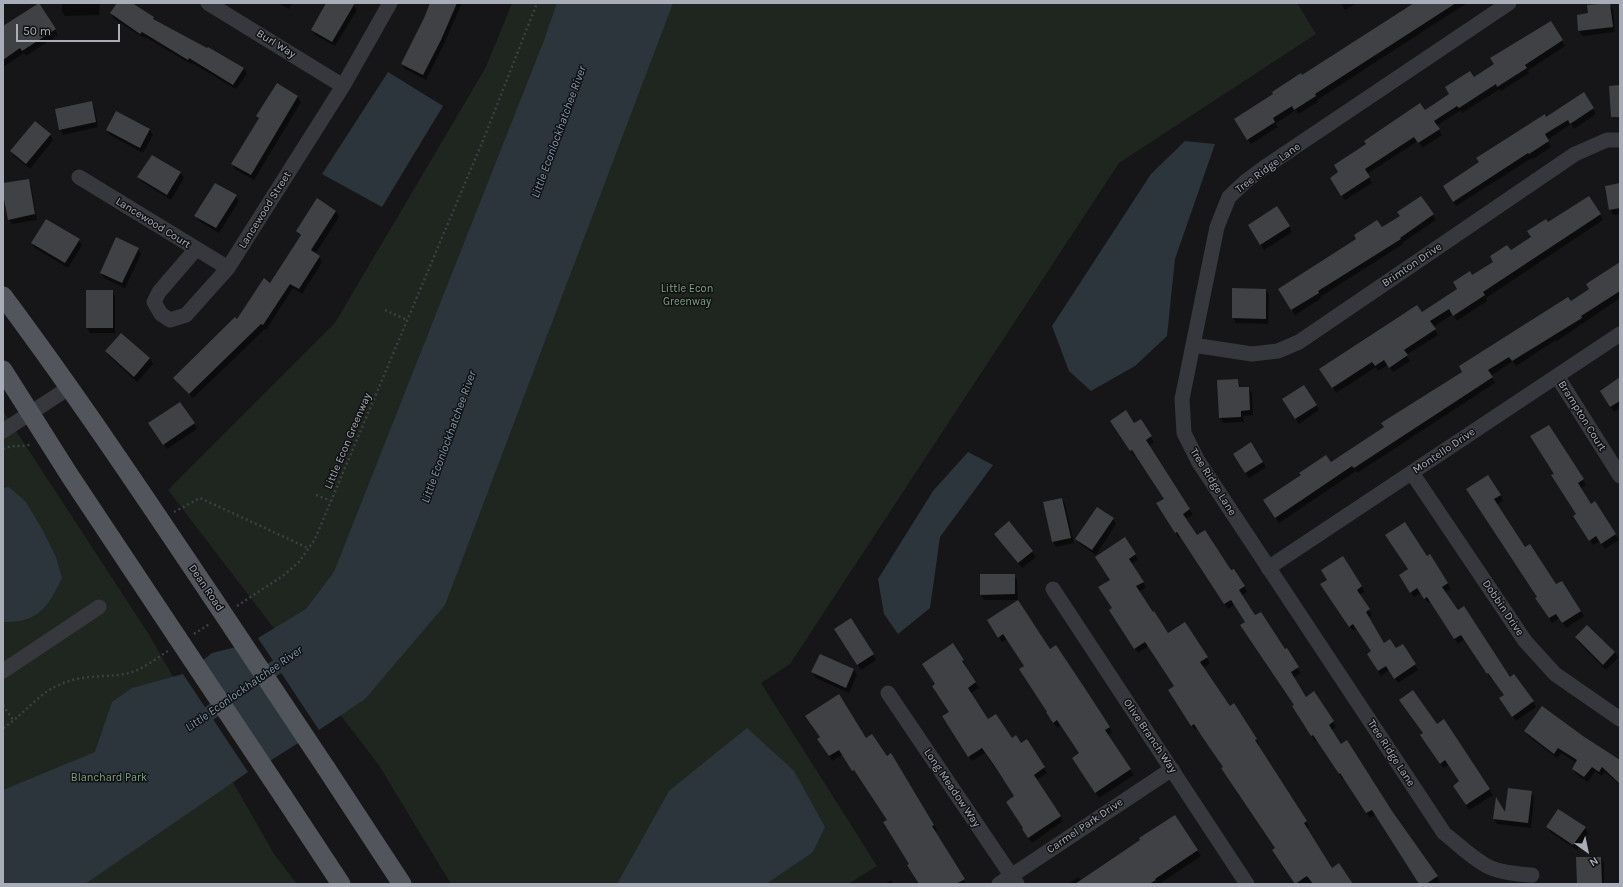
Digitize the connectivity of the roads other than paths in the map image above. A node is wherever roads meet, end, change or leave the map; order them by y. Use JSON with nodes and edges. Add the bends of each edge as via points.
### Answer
{"nodes":[{"id":1,"x":208,"y":3,"type":"edge"},
{"id":2,"x":390,"y":3,"type":"edge"},
{"id":3,"x":1509,"y":3,"type":"edge"},
{"id":4,"x":343,"y":86,"type":"junction"},
{"id":5,"x":1620,"y":140,"type":"edge"},
{"id":6,"x":79,"y":177,"type":"dead end"},
{"id":7,"x":196,"y":249,"type":"junction"},
{"id":8,"x":228,"y":268,"type":"junction"},
{"id":9,"x":3,"y":296,"type":"edge"},
{"id":10,"x":1620,"y":334,"type":"edge"},
{"id":11,"x":1193,"y":345,"type":"junction"},
{"id":12,"x":3,"y":370,"type":"edge"},
{"id":13,"x":1557,"y":376,"type":"junction"},
{"id":14,"x":70,"y":387,"type":"junction"},
{"id":15,"x":30,"y":413,"type":"junction"},
{"id":16,"x":3,"y":431,"type":"edge"},
{"id":17,"x":1412,"y":473,"type":"junction"},
{"id":18,"x":1620,"y":476,"type":"edge"},
{"id":19,"x":1268,"y":568,"type":"junction"},
{"id":20,"x":1052,"y":590,"type":"dead end"},
{"id":21,"x":99,"y":607,"type":"dead end"},
{"id":22,"x":3,"y":671,"type":"edge"},
{"id":23,"x":888,"y":693,"type":"dead end"},
{"id":24,"x":1620,"y":719,"type":"edge"},
{"id":25,"x":1172,"y":769,"type":"junction"},
{"id":26,"x":1532,"y":875,"type":"dead end"},
{"id":27,"x":1014,"y":880,"type":"edge"},
{"id":28,"x":341,"y":884,"type":"edge"},
{"id":29,"x":402,"y":884,"type":"edge"},
{"id":30,"x":999,"y":884,"type":"edge"},
{"id":31,"x":1246,"y":884,"type":"edge"}],
"edges":[{"from":1,"to":4,"type":"street","name":"Burl Way"},
{"from":2,"to":4,"type":"street","name":"Lancewood Street"},
{"from":3,"to":11,"type":"street","name":"Tree Ridge Lane","via":[[1265,167],[1229,198],[1217,227]]},
{"from":4,"to":8,"type":"street","name":"Lancewood Street"},
{"from":5,"to":11,"type":"street","name":"Brimton Drive","via":[[1607,140],[1575,154],[1299,342],[1278,350],[1252,354]]},
{"from":6,"to":7,"type":"street","name":"Lancewood Court"},
{"from":7,"to":8,"type":"street","name":"Lancewood Court"},
{"from":7,"to":8,"type":"street","name":"Lancewood Street","via":[[159,292],[154,302],[161,314],[170,320],[186,315]]},
{"from":9,"to":14,"type":"main road","name":"Dean Road"},
{"from":10,"to":13,"type":"street","name":"Montello Drive"},
{"from":11,"to":19,"type":"street","name":"Tree Ridge Lane","via":[[1182,399],[1184,433],[1198,461]]},
{"from":12,"to":15,"type":"main road"},
{"from":13,"to":17,"type":"street","name":"Montello Drive"},
{"from":13,"to":18,"type":"street","name":"Brampton Court"},
{"from":14,"to":15,"type":"street"},
{"from":14,"to":29,"type":"main road","name":"Dean Road","bridge":true},
{"from":15,"to":16,"type":"street"},
{"from":15,"to":28,"type":"main road","bridge":true},
{"from":17,"to":19,"type":"street","name":"Montello Drive"},
{"from":17,"to":24,"type":"street","name":"Dobbin Drive","via":[[1525,641],[1555,674]]},
{"from":19,"to":26,"type":"street","name":"Tree Ridge Lane","via":[[1444,833],[1490,867]]},
{"from":20,"to":25,"type":"street","name":"Olive Branch Way"},
{"from":21,"to":22,"type":"street"},
{"from":23,"to":27,"type":"street","name":"Long Meadow Way"},
{"from":25,"to":27,"type":"street","name":"Carmel Park Drive"},
{"from":25,"to":31,"type":"street","name":"Olive Branch Way"},
{"from":27,"to":30,"type":"street","name":"Carmel Park Drive"}]}
